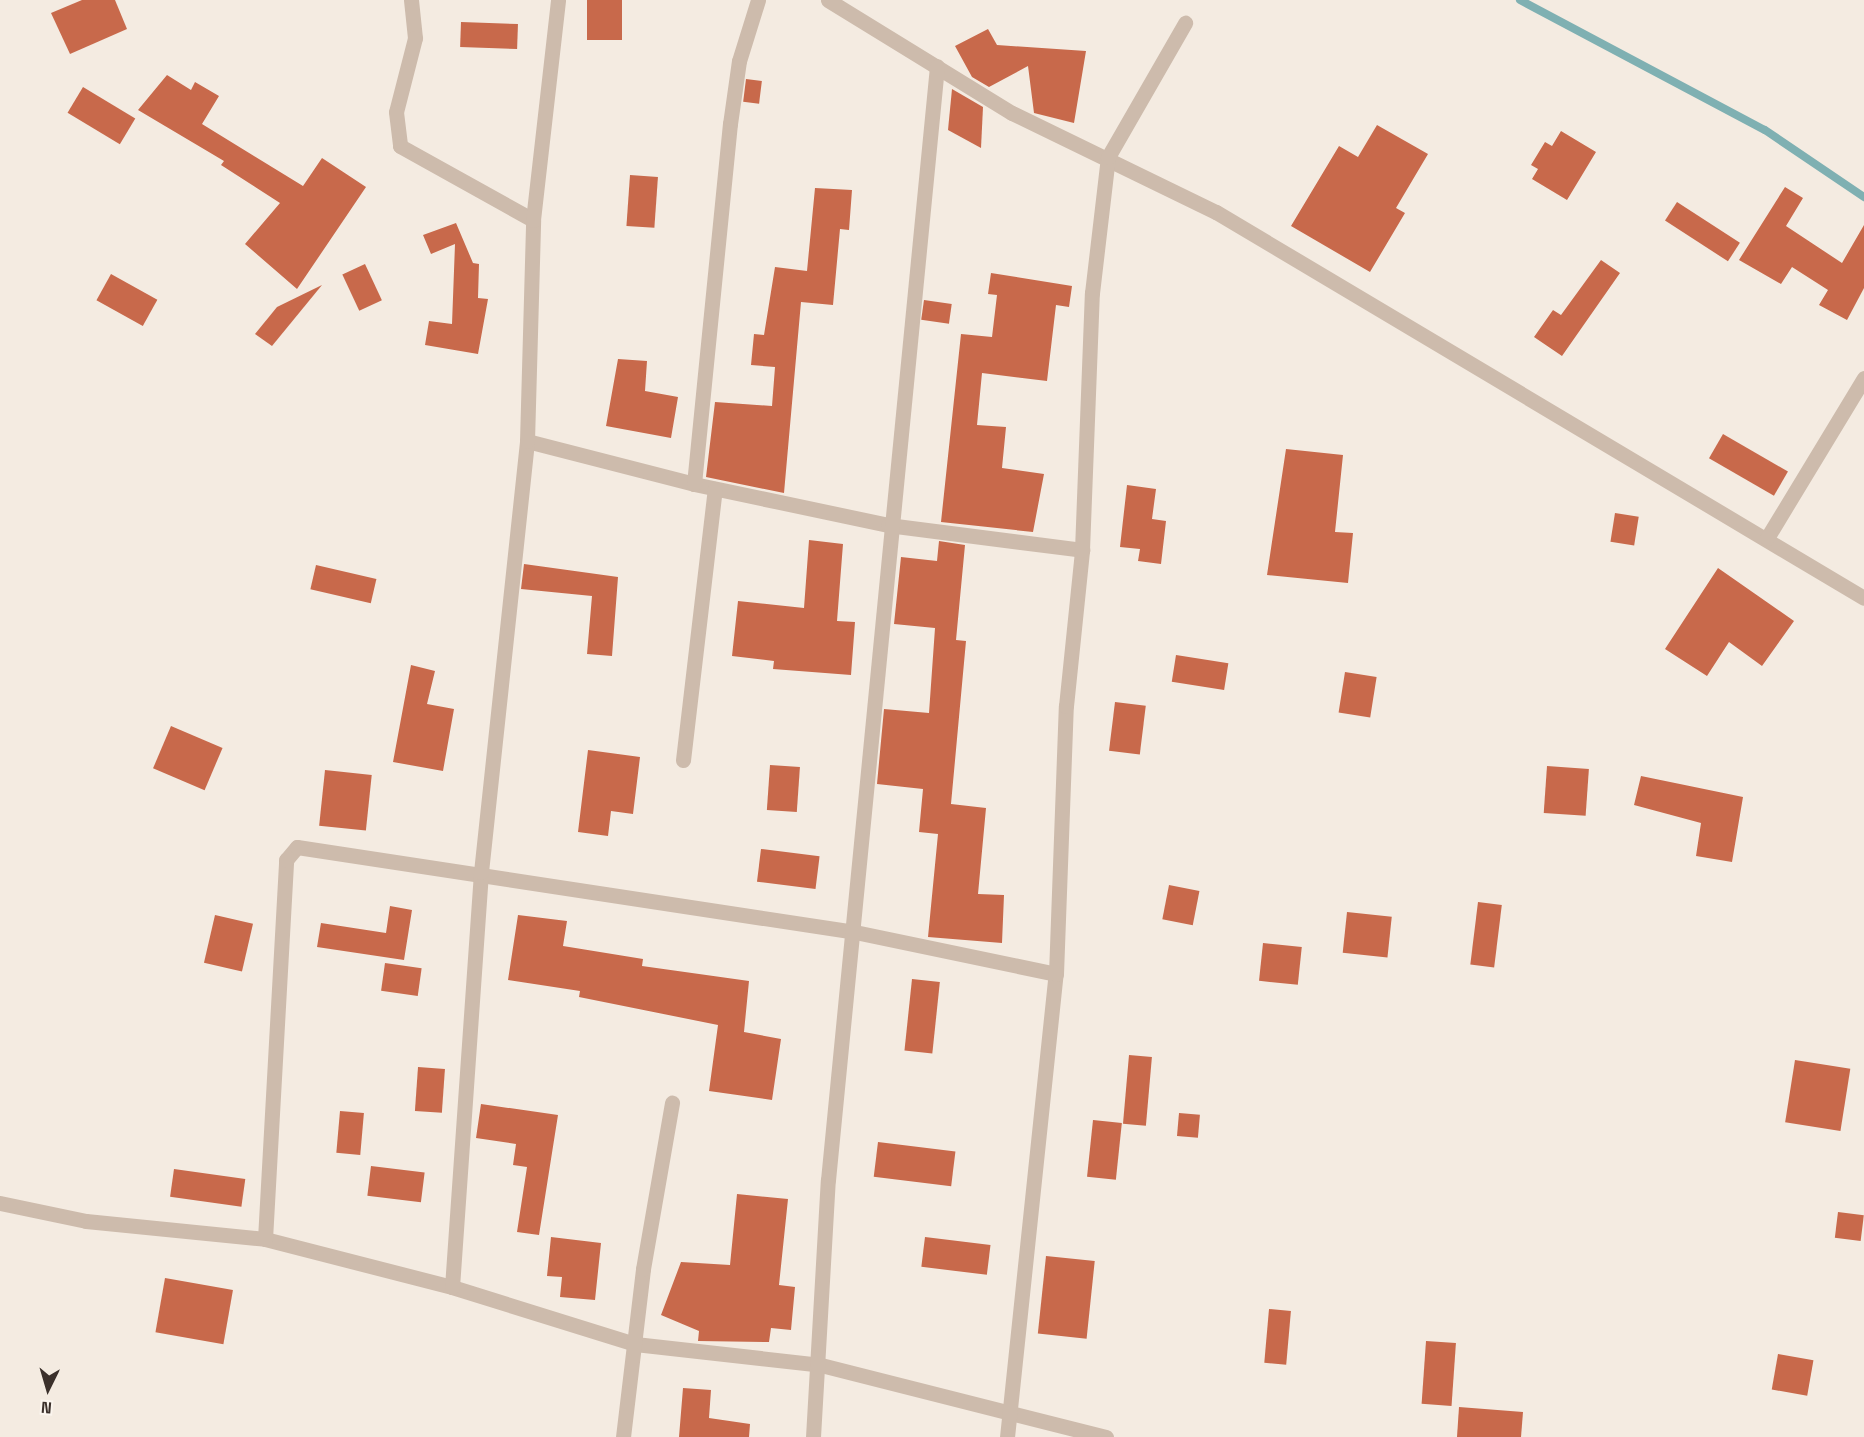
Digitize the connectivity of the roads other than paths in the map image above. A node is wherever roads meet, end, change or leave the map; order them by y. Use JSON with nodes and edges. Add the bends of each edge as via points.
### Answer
{"nodes":[{"id":1,"x":411,"y":0,"type":"edge"},
{"id":2,"x":558,"y":0,"type":"edge"},
{"id":3,"x":758,"y":0,"type":"edge"},
{"id":4,"x":828,"y":0,"type":"edge"},
{"id":5,"x":1185,"y":23,"type":"dead end"},
{"id":6,"x":937,"y":66,"type":"junction"},
{"id":7,"x":1108,"y":157,"type":"junction"},
{"id":8,"x":533,"y":220,"type":"junction"},
{"id":9,"x":1864,"y":378,"type":"edge"},
{"id":10,"x":527,"y":441,"type":"junction"},
{"id":11,"x":694,"y":484,"type":"junction"},
{"id":12,"x":715,"y":489,"type":"junction"},
{"id":13,"x":888,"y":525,"type":"junction"},
{"id":14,"x":1767,"y":538,"type":"junction"},
{"id":15,"x":1082,"y":550,"type":"junction"},
{"id":16,"x":1864,"y":598,"type":"edge"},
{"id":17,"x":683,"y":760,"type":"dead end"},
{"id":18,"x":481,"y":872,"type":"junction"},
{"id":19,"x":855,"y":932,"type":"junction"},
{"id":20,"x":1056,"y":974,"type":"junction"},
{"id":21,"x":672,"y":1102,"type":"dead end"},
{"id":22,"x":0,"y":1203,"type":"edge"},
{"id":23,"x":265,"y":1239,"type":"junction"},
{"id":24,"x":452,"y":1287,"type":"junction"},
{"id":25,"x":635,"y":1344,"type":"junction"},
{"id":26,"x":821,"y":1365,"type":"junction"},
{"id":27,"x":1009,"y":1416,"type":"junction"},
{"id":28,"x":623,"y":1437,"type":"edge"},
{"id":29,"x":813,"y":1437,"type":"edge"},
{"id":30,"x":1007,"y":1437,"type":"edge"},
{"id":31,"x":1106,"y":1437,"type":"edge"}],
"edges":[{"from":1,"to":8,"type":"street","via":[[415,38],[396,112],[400,146]]},
{"from":2,"to":8,"type":"street"},
{"from":3,"to":11,"type":"street","via":[[739,61],[730,124]]},
{"from":4,"to":6,"type":"street"},
{"from":5,"to":7,"type":"street"},
{"from":6,"to":7,"type":"street","via":[[1012,113]]},
{"from":6,"to":13,"type":"street"},
{"from":7,"to":14,"type":"street","via":[[1216,212]]},
{"from":7,"to":15,"type":"street","via":[[1092,293]]},
{"from":8,"to":10,"type":"street"},
{"from":9,"to":14,"type":"street"},
{"from":10,"to":11,"type":"street"},
{"from":10,"to":18,"type":"street"},
{"from":11,"to":12,"type":"street"},
{"from":12,"to":13,"type":"street"},
{"from":12,"to":17,"type":"street"},
{"from":13,"to":15,"type":"street"},
{"from":13,"to":19,"type":"street"},
{"from":14,"to":16,"type":"street"},
{"from":15,"to":20,"type":"street","via":[[1066,706]]},
{"from":18,"to":19,"type":"street"},
{"from":18,"to":23,"type":"street","via":[[297,847],[287,854]]},
{"from":18,"to":24,"type":"street"},
{"from":19,"to":20,"type":"street"},
{"from":19,"to":26,"type":"street","via":[[828,1180]]},
{"from":20,"to":27,"type":"street"},
{"from":21,"to":25,"type":"street"},
{"from":22,"to":23,"type":"street","via":[[86,1221]]},
{"from":23,"to":24,"type":"street"},
{"from":24,"to":25,"type":"street"},
{"from":25,"to":26,"type":"street"},
{"from":25,"to":28,"type":"street"},
{"from":26,"to":27,"type":"street"},
{"from":26,"to":29,"type":"street"},
{"from":27,"to":30,"type":"street"},
{"from":27,"to":31,"type":"street"}]}
